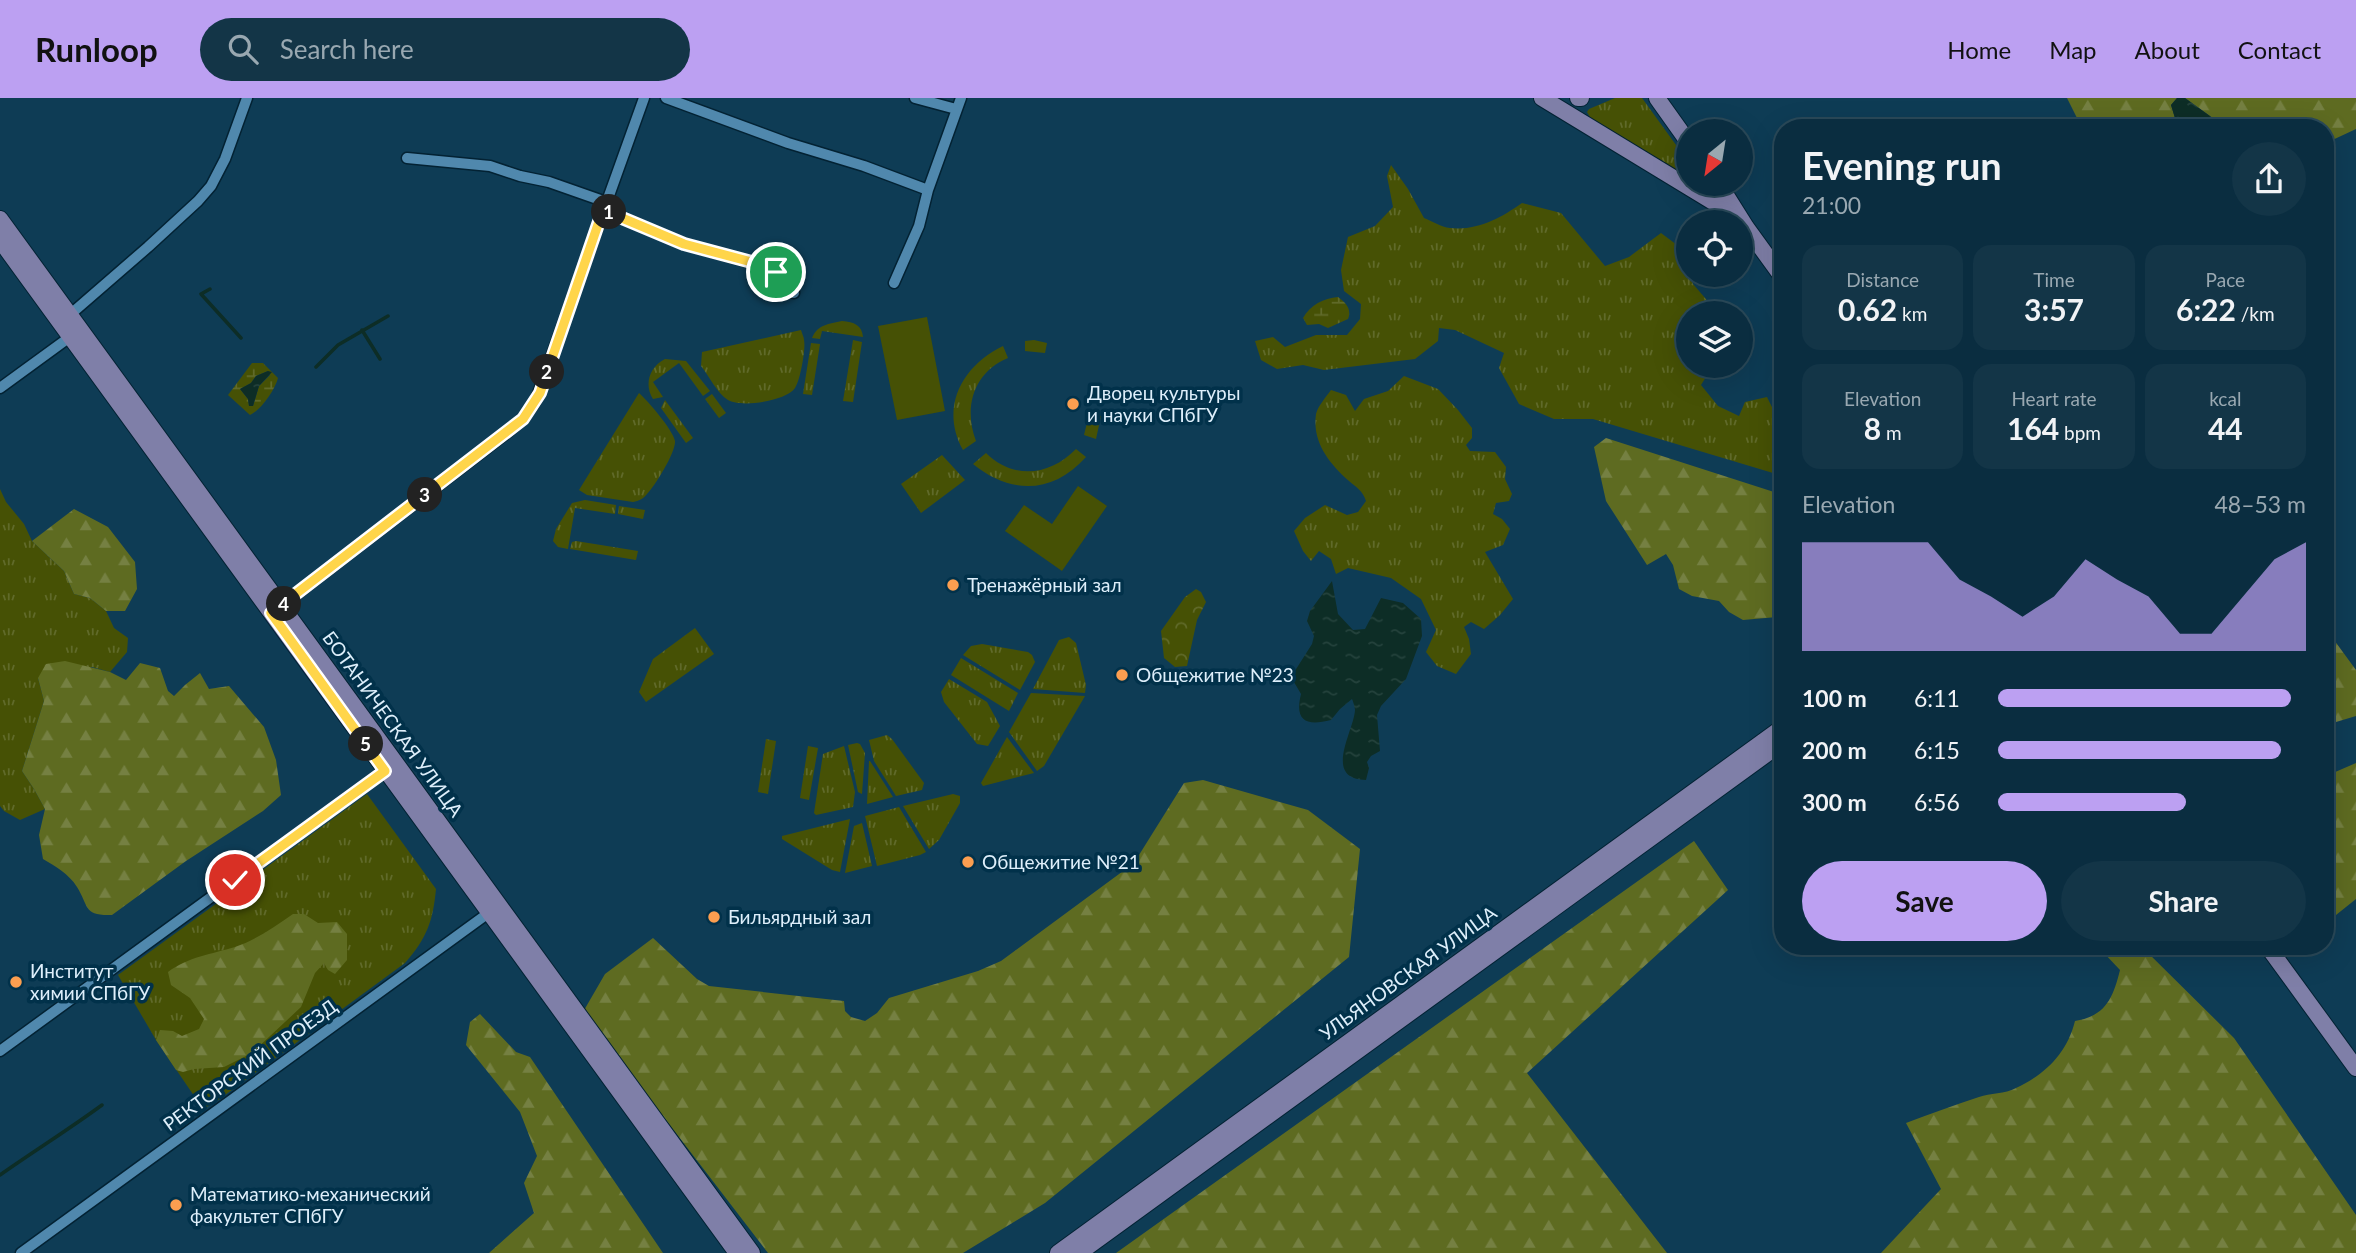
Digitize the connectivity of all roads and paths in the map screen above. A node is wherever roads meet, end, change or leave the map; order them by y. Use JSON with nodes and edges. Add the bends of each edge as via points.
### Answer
{"nodes":[{"id":1,"x":247,"y":98,"type":"edge"},
{"id":2,"x":644,"y":98,"type":"edge"},
{"id":3,"x":666,"y":98,"type":"edge"},
{"id":4,"x":915,"y":98,"type":"edge"},
{"id":5,"x":1542,"y":98,"type":"edge"},
{"id":6,"x":1657,"y":98,"type":"edge"},
{"id":7,"x":958,"y":103,"type":"edge"},
{"id":8,"x":1676,"y":125,"type":"edge"},
{"id":9,"x":407,"y":158,"type":"dead end"},
{"id":10,"x":928,"y":190,"type":"junction"},
{"id":11,"x":605,"y":206,"type":"junction"},
{"id":12,"x":1726,"y":210,"type":"edge"},
{"id":13,"x":0,"y":219,"type":"edge"},
{"id":14,"x":1753,"y":238,"type":"edge"},
{"id":15,"x":0,"y":240,"type":"edge"},
{"id":16,"x":1774,"y":266,"type":"edge"},
{"id":17,"x":894,"y":283,"type":"dead end"},
{"id":18,"x":794,"y":293,"type":"dead end"},
{"id":19,"x":70,"y":326,"type":"junction"},
{"id":20,"x":0,"y":388,"type":"edge"},
{"id":21,"x":276,"y":610,"type":"junction"},
{"id":22,"x":1774,"y":734,"type":"edge"},
{"id":23,"x":1774,"y":749,"type":"edge"},
{"id":24,"x":390,"y":767,"type":"junction"},
{"id":25,"x":494,"y":909,"type":"junction"},
{"id":26,"x":2274,"y":955,"type":"edge"},
{"id":27,"x":0,"y":1051,"type":"edge"},
{"id":28,"x":2356,"y":1068,"type":"edge"},
{"id":29,"x":21,"y":1253,"type":"edge"},
{"id":30,"x":737,"y":1253,"type":"edge"},
{"id":31,"x":752,"y":1253,"type":"edge"},
{"id":32,"x":1058,"y":1253,"type":"edge"},
{"id":33,"x":1079,"y":1253,"type":"edge"}],
"edges":[{"from":1,"to":19,"type":"street","via":[[211,186]]},
{"from":2,"to":11,"type":"street"},
{"from":3,"to":10,"type":"street"},
{"from":4,"to":7,"type":"street"},
{"from":5,"to":12,"type":"street"},
{"from":6,"to":8,"type":"street"},
{"from":7,"to":10,"type":"street"},
{"from":9,"to":11,"type":"street","via":[[491,166],[549,182]]},
{"from":10,"to":17,"type":"street","via":[[919,226]]},
{"from":11,"to":18,"type":"street","via":[[684,244],[770,268]]},
{"from":11,"to":21,"type":"street","via":[[540,393],[523,419]]},
{"from":13,"to":19,"type":"street","name":"БОТАНИЧЕСКАЯ УЛИЦА"},
{"from":14,"to":16,"type":"street"},
{"from":15,"to":19,"type":"street","name":"БОТАНИЧЕСКАЯ УЛИЦА"},
{"from":19,"to":20,"type":"street"},
{"from":19,"to":21,"type":"street","name":"БОТАНИЧЕСКАЯ УЛИЦА"},
{"from":21,"to":24,"type":"street","name":"БОТАНИЧЕСКАЯ УЛИЦА"},
{"from":22,"to":32,"type":"street","name":"УЛЬЯНОВСКАЯ УЛИЦА"},
{"from":23,"to":33,"type":"street","name":"УЛЬЯНОВСКАЯ УЛИЦА"},
{"from":24,"to":25,"type":"street","name":"БОТАНИЧЕСКАЯ УЛИЦА"},
{"from":24,"to":27,"type":"street"},
{"from":25,"to":29,"type":"street","name":"РЕКТОРСКИЙ ПРОЕЗД"},
{"from":25,"to":30,"type":"street","name":"БОТАНИЧЕСКАЯ УЛИЦА"},
{"from":25,"to":31,"type":"street","name":"БОТАНИЧЕСКАЯ УЛИЦА"},
{"from":26,"to":28,"type":"street"}]}
